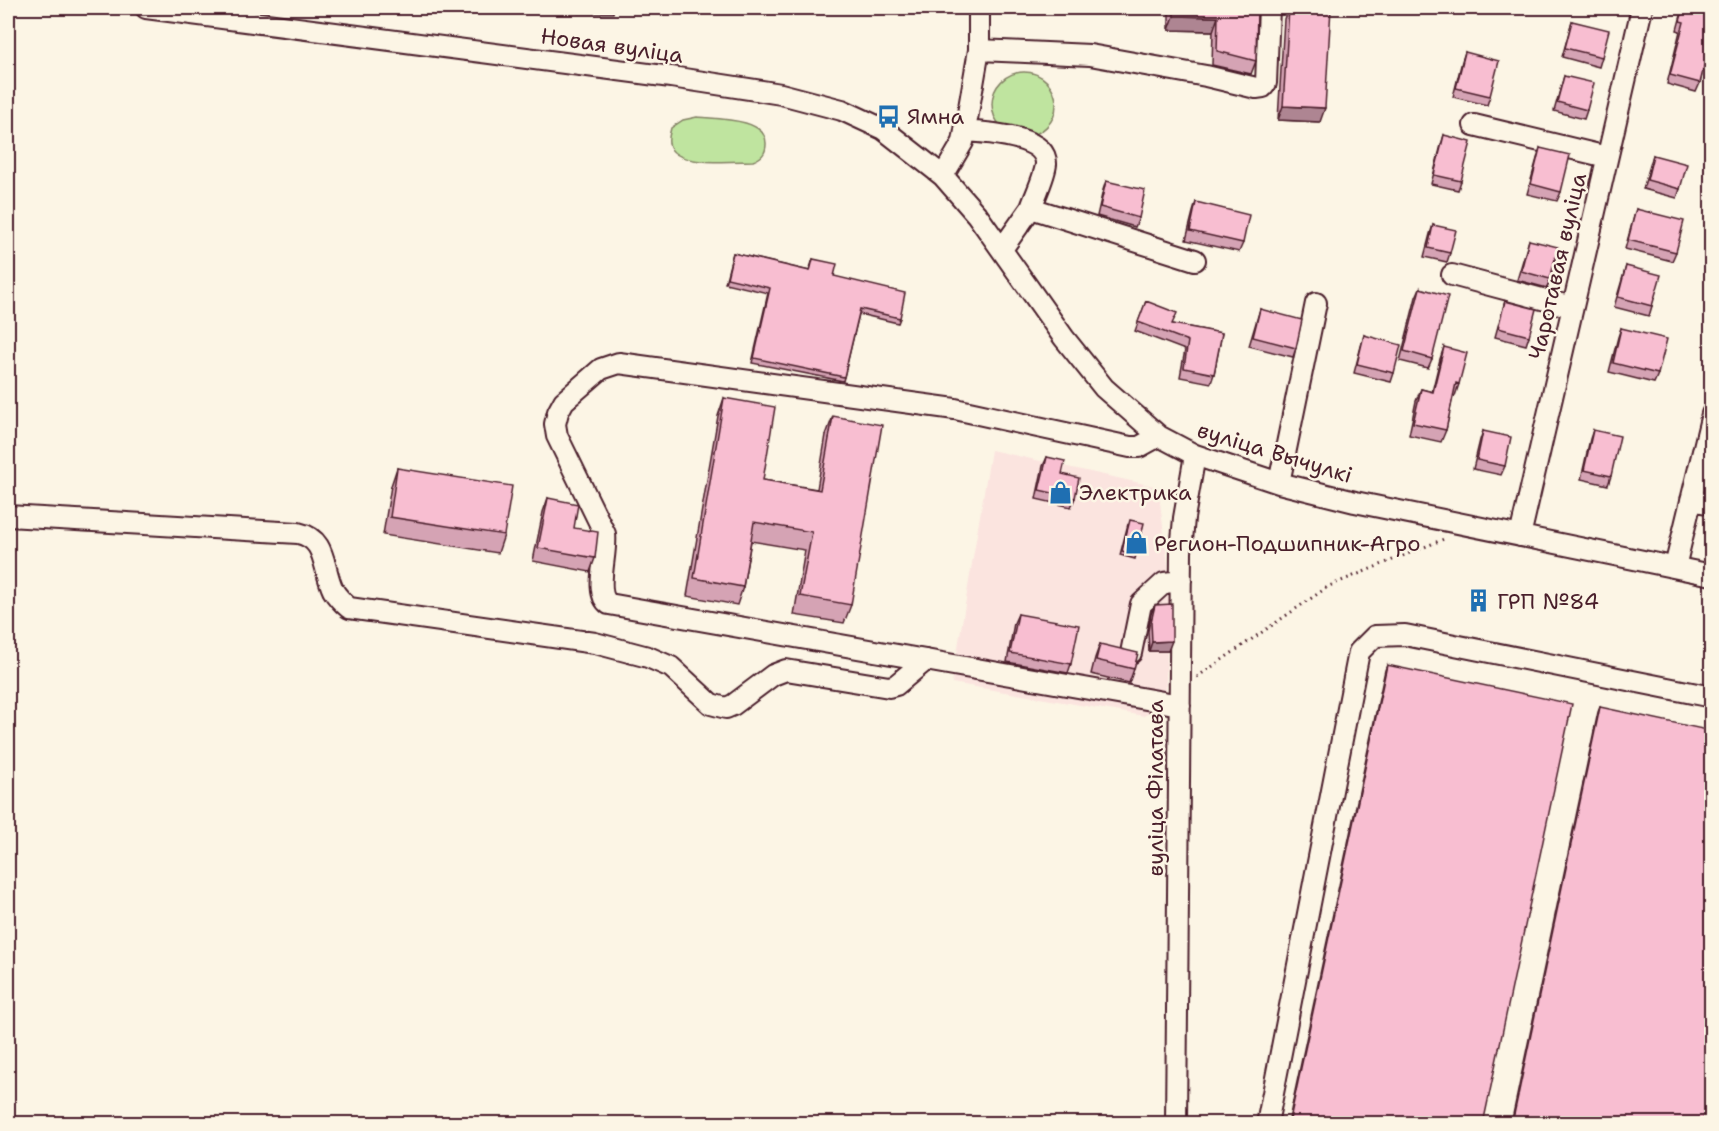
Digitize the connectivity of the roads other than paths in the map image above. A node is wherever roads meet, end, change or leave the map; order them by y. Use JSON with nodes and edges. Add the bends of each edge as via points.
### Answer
{"nodes":[{"id":1,"x":146,"y":8,"type":"edge"},
{"id":2,"x":979,"y":8,"type":"edge"},
{"id":3,"x":1269,"y":8,"type":"edge"},
{"id":4,"x":1642,"y":8,"type":"edge"},
{"id":5,"x":979,"y":50,"type":"junction"},
{"id":6,"x":1474,"y":125,"type":"dead end"},
{"id":7,"x":966,"y":130,"type":"junction"},
{"id":8,"x":1607,"y":157,"type":"junction"},
{"id":9,"x":943,"y":176,"type":"junction"},
{"id":10,"x":1031,"y":208,"type":"junction"},
{"id":11,"x":1002,"y":249,"type":"junction"},
{"id":12,"x":1195,"y":260,"type":"dead end"},
{"id":13,"x":1452,"y":275,"type":"dead end"},
{"id":14,"x":1316,"y":303,"type":"dead end"},
{"id":15,"x":1572,"y":307,"type":"junction"},
{"id":16,"x":1712,"y":414,"type":"edge"},
{"id":17,"x":1159,"y":436,"type":"junction"},
{"id":18,"x":1196,"y":455,"type":"junction"},
{"id":19,"x":1279,"y":483,"type":"junction"},
{"id":20,"x":1691,"y":500,"type":"junction"},
{"id":21,"x":1712,"y":504,"type":"edge"},
{"id":22,"x":8,"y":516,"type":"edge"},
{"id":23,"x":1520,"y":536,"type":"junction"},
{"id":24,"x":1675,"y":567,"type":"junction"},
{"id":25,"x":1712,"y":575,"type":"edge"},
{"id":26,"x":1181,"y":581,"type":"junction"},
{"id":27,"x":1131,"y":653,"type":"edge"},
{"id":28,"x":926,"y":660,"type":"junction"},
{"id":29,"x":1712,"y":696,"type":"edge"},
{"id":30,"x":1180,"y":705,"type":"junction"},
{"id":31,"x":1176,"y":1124,"type":"edge"},
{"id":32,"x":1267,"y":1124,"type":"edge"}],
"edges":[{"from":1,"to":9,"type":"street","name":"Новая вуліца","via":[[781,94],[842,110],[883,129]]},
{"from":2,"to":5,"type":"street"},
{"from":3,"to":5,"type":"street","via":[[1263,87],[1090,55]]},
{"from":4,"to":8,"type":"street","name":"Чаротавая вуліца"},
{"from":5,"to":7,"type":"street"},
{"from":6,"to":8,"type":"street"},
{"from":7,"to":9,"type":"street"},
{"from":7,"to":10,"type":"street","via":[[1024,140],[1044,155],[1046,164]]},
{"from":8,"to":15,"type":"street","name":"Чаротавая вуліца"},
{"from":9,"to":11,"type":"street","name":"вуліца Вычулкі"},
{"from":10,"to":11,"type":"street"},
{"from":10,"to":12,"type":"street"},
{"from":11,"to":17,"type":"street","name":"вуліца Вычулкі","via":[[1064,338],[1104,387]]},
{"from":13,"to":15,"type":"street"},
{"from":14,"to":19,"type":"street"},
{"from":15,"to":23,"type":"street","name":"Чаротавая вуліца"},
{"from":16,"to":20,"type":"street"},
{"from":17,"to":18,"type":"street","name":"вуліца Вычулкі"},
{"from":17,"to":28,"type":"street","via":[[1139,447],[1130,447],[955,409],[619,363],[601,369],[564,401],[555,424],[557,436],[605,534],[603,600]]},
{"from":18,"to":19,"type":"street","name":"вуліца Вычулкі"},
{"from":18,"to":26,"type":"street","name":"вуліца Філатава","via":[[1184,518]]},
{"from":19,"to":23,"type":"street","name":"вуліца Вычулкі"},
{"from":20,"to":21,"type":"street"},
{"from":20,"to":24,"type":"street"},
{"from":22,"to":28,"type":"street","via":[[298,533],[318,544],[333,590],[349,608],[595,643],[648,657],[670,667],[702,698],[718,707],[733,705],[786,670],[889,687]]},
{"from":23,"to":24,"type":"street","name":"вуліца Вычулкі"},
{"from":24,"to":25,"type":"street","name":"вуліца Вычулкі"},
{"from":26,"to":27,"type":"street","via":[[1164,583],[1142,603]]},
{"from":26,"to":30,"type":"street","name":"вуліца Філатава"},
{"from":28,"to":30,"type":"street"},
{"from":29,"to":32,"type":"street","via":[[1405,635],[1375,636],[1359,652]]},
{"from":30,"to":31,"type":"street","name":"вуліца Філатава"}]}
